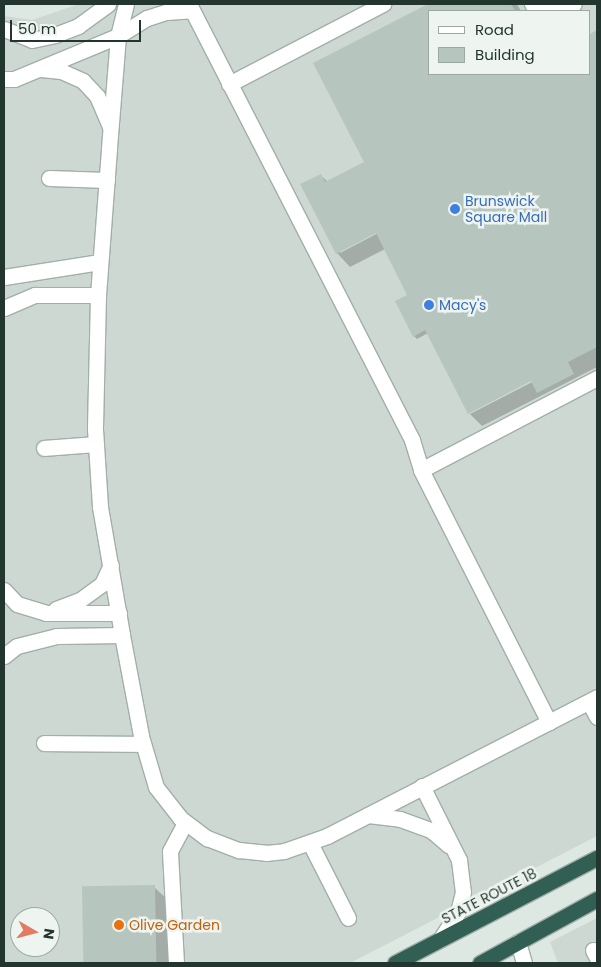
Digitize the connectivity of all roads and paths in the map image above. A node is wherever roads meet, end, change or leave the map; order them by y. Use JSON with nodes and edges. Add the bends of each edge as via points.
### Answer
{"nodes":[{"id":1,"x":108,"y":4,"type":"edge"},
{"id":2,"x":126,"y":4,"type":"edge"},
{"id":3,"x":383,"y":4,"type":"edge"},
{"id":4,"x":532,"y":4,"type":"edge"},
{"id":5,"x":574,"y":4,"type":"edge"},
{"id":6,"x":190,"y":7,"type":"edge"},
{"id":7,"x":4,"y":29,"type":"edge"},
{"id":8,"x":118,"y":36,"type":"junction"},
{"id":9,"x":37,"y":69,"type":"junction"},
{"id":10,"x":4,"y":79,"type":"edge"},
{"id":11,"x":230,"y":84,"type":"junction"},
{"id":12,"x":110,"y":127,"type":"junction"},
{"id":13,"x":49,"y":178,"type":"dead end"},
{"id":14,"x":106,"y":180,"type":"junction"},
{"id":15,"x":100,"y":262,"type":"junction"},
{"id":16,"x":4,"y":277,"type":"edge"},
{"id":17,"x":98,"y":295,"type":"junction"},
{"id":18,"x":4,"y":308,"type":"edge"},
{"id":19,"x":597,"y":378,"type":"edge"},
{"id":20,"x":96,"y":444,"type":"junction"},
{"id":21,"x":44,"y":448,"type":"dead end"},
{"id":22,"x":421,"y":470,"type":"junction"},
{"id":23,"x":111,"y":565,"type":"junction"},
{"id":24,"x":4,"y":590,"type":"edge"},
{"id":25,"x":46,"y":613,"type":"junction"},
{"id":26,"x":119,"y":613,"type":"junction"},
{"id":27,"x":122,"y":635,"type":"junction"},
{"id":28,"x":4,"y":656,"type":"edge"},
{"id":29,"x":593,"y":699,"type":"edge"},
{"id":30,"x":597,"y":717,"type":"edge"},
{"id":31,"x":549,"y":722,"type":"junction"},
{"id":32,"x":44,"y":744,"type":"dead end"},
{"id":33,"x":144,"y":744,"type":"junction"},
{"id":34,"x":422,"y":786,"type":"junction"},
{"id":35,"x":368,"y":815,"type":"junction"},
{"id":36,"x":185,"y":823,"type":"junction"},
{"id":37,"x":310,"y":843,"type":"junction"},
{"id":38,"x":454,"y":850,"type":"junction"},
{"id":39,"x":597,"y":858,"type":"edge"},
{"id":40,"x":597,"y":899,"type":"edge"},
{"id":41,"x":348,"y":918,"type":"dead end"},
{"id":42,"x":440,"y":940,"type":"junction"},
{"id":43,"x":518,"y":942,"type":"junction"},
{"id":44,"x":176,"y":963,"type":"edge"},
{"id":45,"x":395,"y":963,"type":"edge"},
{"id":46,"x":480,"y":963,"type":"edge"},
{"id":47,"x":524,"y":963,"type":"edge"}],
"edges":[{"from":1,"to":7,"type":"lane","via":[[78,26],[55,35],[32,40]]},
{"from":2,"to":8,"type":"lane"},
{"from":3,"to":11,"type":"lane"},
{"from":4,"to":5,"type":"lane","via":[[557,8]]},
{"from":6,"to":8,"type":"lane","via":[[147,18]]},
{"from":6,"to":11,"type":"lane"},
{"from":8,"to":9,"type":"lane"},
{"from":8,"to":12,"type":"lane"},
{"from":9,"to":10,"type":"lane","via":[[14,79]]},
{"from":9,"to":12,"type":"lane","via":[[61,71],[83,81],[97,96]]},
{"from":11,"to":22,"type":"lane","via":[[412,440]]},
{"from":12,"to":14,"type":"lane"},
{"from":13,"to":14,"type":"lane"},
{"from":14,"to":15,"type":"lane"},
{"from":15,"to":16,"type":"lane"},
{"from":15,"to":17,"type":"lane"},
{"from":17,"to":18,"type":"lane","via":[[35,296]]},
{"from":17,"to":20,"type":"lane"},
{"from":19,"to":22,"type":"lane"},
{"from":20,"to":21,"type":"lane"},
{"from":20,"to":23,"type":"lane","via":[[100,506]]},
{"from":22,"to":31,"type":"lane"},
{"from":23,"to":25,"type":"lane","via":[[102,584],[80,600]]},
{"from":23,"to":26,"type":"lane"},
{"from":24,"to":25,"type":"lane","via":[[17,604]]},
{"from":25,"to":26,"type":"lane"},
{"from":26,"to":27,"type":"lane"},
{"from":27,"to":28,"type":"lane","via":[[57,636],[17,646]]},
{"from":27,"to":33,"type":"lane"},
{"from":29,"to":30,"type":"lane"},
{"from":29,"to":31,"type":"lane"},
{"from":31,"to":34,"type":"lane"},
{"from":32,"to":33,"type":"lane"},
{"from":33,"to":36,"type":"lane","via":[[156,787]]},
{"from":34,"to":35,"type":"lane"},
{"from":34,"to":38,"type":"lane"},
{"from":35,"to":37,"type":"lane"},
{"from":35,"to":38,"type":"lane","via":[[400,819],[431,830]]},
{"from":36,"to":37,"type":"lane","via":[[222,845],[245,851],[266,853]]},
{"from":36,"to":44,"type":"lane","via":[[170,851]]},
{"from":37,"to":41,"type":"lane"},
{"from":38,"to":42,"type":"lane","via":[[459,860],[463,892],[458,912]]},
{"from":39,"to":42,"type":"highway","name":"STATE ROUTE 18"},
{"from":40,"to":43,"type":"highway"},
{"from":42,"to":45,"type":"highway","name":"STATE ROUTE 18"},
{"from":43,"to":46,"type":"highway"},
{"from":43,"to":47,"type":"lane"}]}
